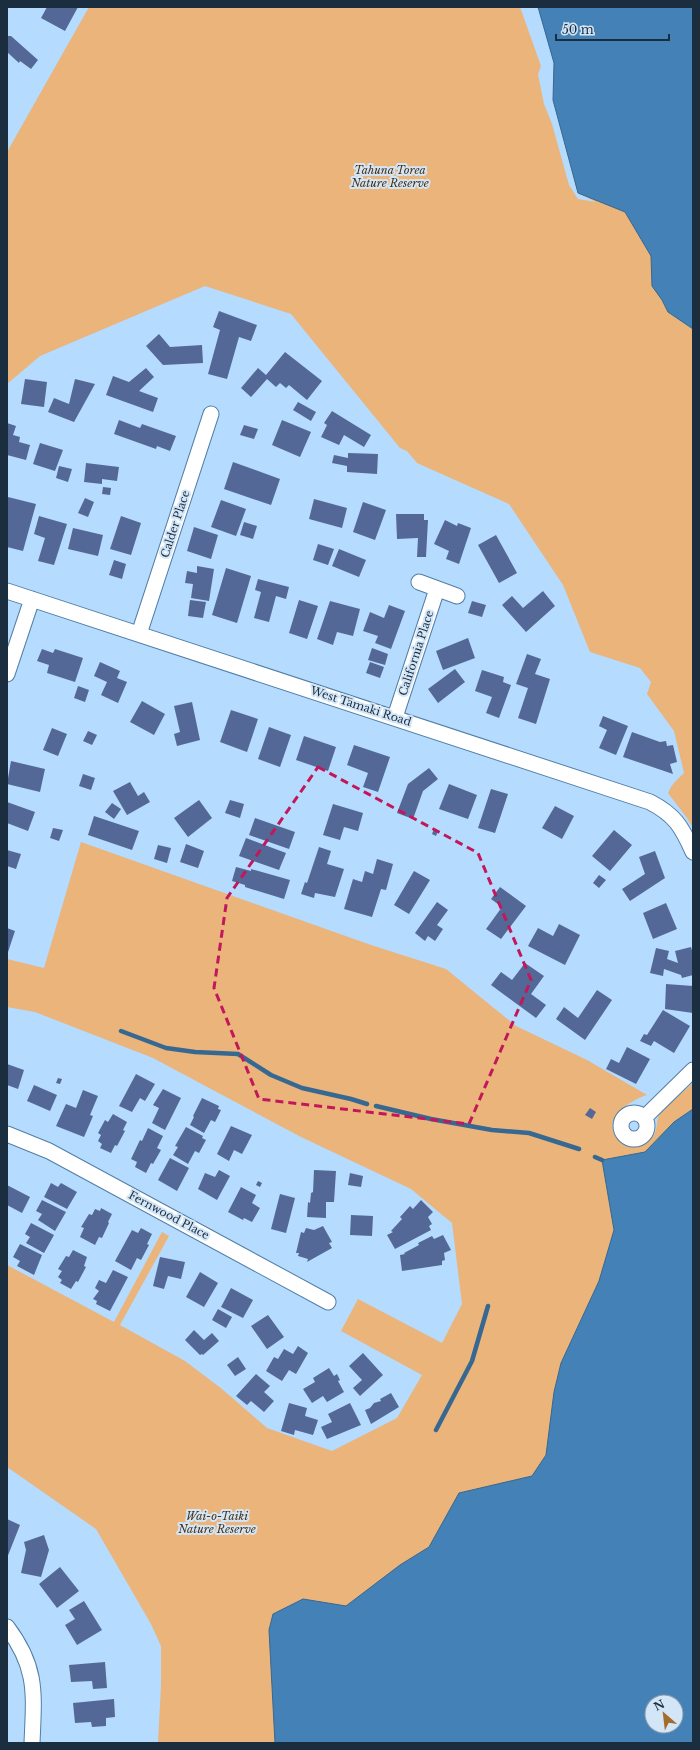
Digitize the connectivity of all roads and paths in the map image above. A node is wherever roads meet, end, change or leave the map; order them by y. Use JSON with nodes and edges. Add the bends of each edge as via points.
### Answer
{"nodes":[{"id":1,"x":210,"y":414,"type":"dead end"},
{"id":2,"x":419,"y":582,"type":"dead end"},
{"id":3,"x":437,"y":589,"type":"junction"},
{"id":4,"x":7,"y":591,"type":"edge"},
{"id":5,"x":457,"y":596,"type":"dead end"},
{"id":6,"x":32,"y":599,"type":"junction"},
{"id":7,"x":139,"y":634,"type":"junction"},
{"id":8,"x":7,"y":674,"type":"edge"},
{"id":9,"x":394,"y":717,"type":"junction"},
{"id":10,"x":693,"y":852,"type":"edge"},
{"id":11,"x":693,"y":1070,"type":"edge"},
{"id":12,"x":644,"y":1118,"type":"dead end"},
{"id":13,"x":7,"y":1134,"type":"edge"},
{"id":14,"x":328,"y":1302,"type":"dead end"},
{"id":15,"x":7,"y":1626,"type":"edge"},
{"id":16,"x":32,"y":1743,"type":"edge"}],
"edges":[{"from":1,"to":7,"type":"street","name":"Calder Place"},
{"from":2,"to":3,"type":"street"},
{"from":3,"to":5,"type":"street"},
{"from":3,"to":9,"type":"street","name":"California Place"},
{"from":4,"to":6,"type":"street","name":"West Tāmaki Road"},
{"from":6,"to":7,"type":"street","name":"West Tāmaki Road"},
{"from":6,"to":8,"type":"street"},
{"from":7,"to":9,"type":"street","name":"West Tāmaki Road"},
{"from":9,"to":10,"type":"street","name":"West Tāmaki Road","via":[[650,802],[669,813],[677,822]]},
{"from":11,"to":12,"type":"street"},
{"from":13,"to":14,"type":"street","name":"Fernwood Place","via":[[56,1155]]},
{"from":15,"to":16,"type":"street","via":[[25,1654],[31,1676],[34,1696]]}]}
